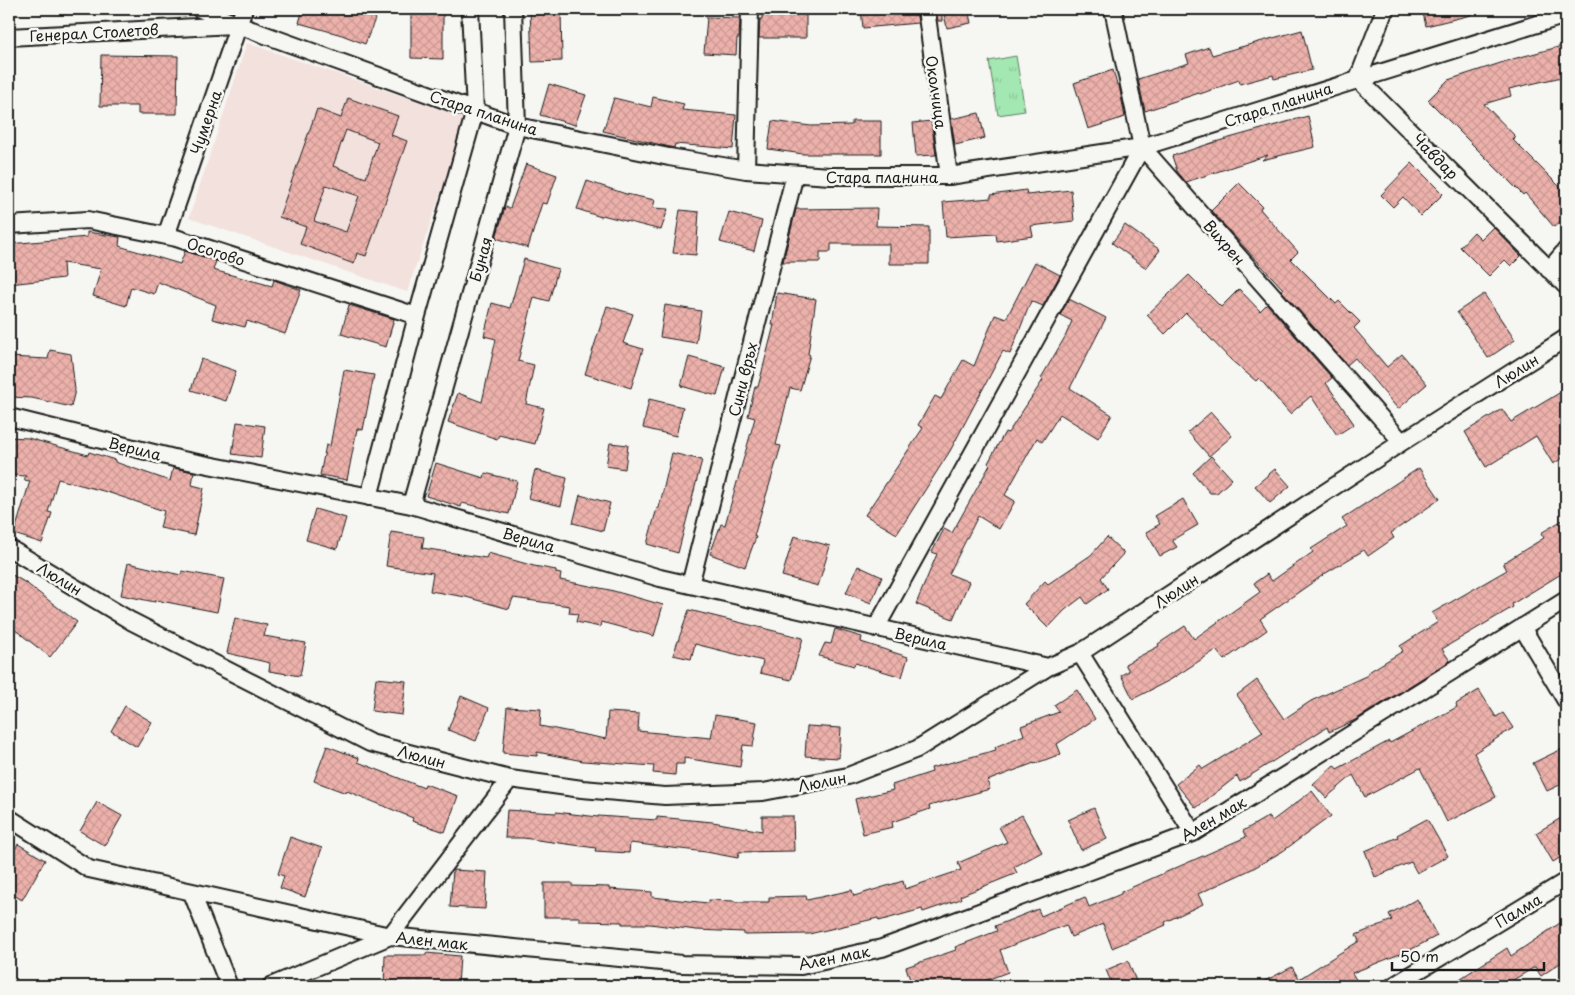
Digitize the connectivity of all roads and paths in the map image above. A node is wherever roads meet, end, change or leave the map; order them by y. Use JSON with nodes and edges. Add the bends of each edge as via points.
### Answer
{"nodes":[{"id":1,"x":200,"y":9,"type":"edge"},
{"id":2,"x":244,"y":9,"type":"edge"},
{"id":3,"x":470,"y":9,"type":"edge"},
{"id":4,"x":512,"y":9,"type":"edge"},
{"id":5,"x":750,"y":9,"type":"edge"},
{"id":6,"x":926,"y":9,"type":"edge"},
{"id":7,"x":1113,"y":9,"type":"edge"},
{"id":8,"x":1385,"y":9,"type":"edge"},
{"id":9,"x":1566,"y":15,"type":"edge"},
{"id":10,"x":238,"y":25,"type":"junction"},
{"id":11,"x":9,"y":36,"type":"edge"},
{"id":12,"x":1358,"y":79,"type":"junction"},
{"id":13,"x":475,"y":111,"type":"junction"},
{"id":14,"x":517,"y":126,"type":"junction"},
{"id":15,"x":1142,"y":147,"type":"junction"},
{"id":16,"x":746,"y":170,"type":"junction"},
{"id":17,"x":795,"y":174,"type":"junction"},
{"id":18,"x":949,"y":176,"type":"junction"},
{"id":19,"x":9,"y":224,"type":"edge"},
{"id":20,"x":166,"y":236,"type":"junction"},
{"id":21,"x":1566,"y":250,"type":"edge"},
{"id":22,"x":1549,"y":270,"type":"junction"},
{"id":23,"x":1566,"y":286,"type":"edge"},
{"id":24,"x":417,"y":316,"type":"junction"},
{"id":25,"x":1566,"y":338,"type":"edge"},
{"id":26,"x":9,"y":417,"type":"edge"},
{"id":27,"x":1402,"y":442,"type":"junction"},
{"id":28,"x":369,"y":497,"type":"junction"},
{"id":29,"x":411,"y":505,"type":"junction"},
{"id":30,"x":9,"y":548,"type":"edge"},
{"id":31,"x":690,"y":585,"type":"junction"},
{"id":32,"x":1566,"y":600,"type":"edge"},
{"id":33,"x":1522,"y":627,"type":"junction"},
{"id":34,"x":876,"y":628,"type":"junction"},
{"id":35,"x":1080,"y":653,"type":"junction"},
{"id":36,"x":1048,"y":667,"type":"junction"},
{"id":37,"x":1566,"y":701,"type":"edge"},
{"id":38,"x":510,"y":779,"type":"junction"},
{"id":39,"x":9,"y":818,"type":"edge"},
{"id":40,"x":1193,"y":833,"type":"junction"},
{"id":41,"x":1566,"y":881,"type":"edge"},
{"id":42,"x":192,"y":892,"type":"junction"},
{"id":43,"x":390,"y":936,"type":"junction"},
{"id":44,"x":229,"y":986,"type":"edge"},
{"id":45,"x":272,"y":986,"type":"edge"},
{"id":46,"x":1393,"y":986,"type":"edge"}],
"edges":[{"from":1,"to":10,"type":"street","name":"Стара планина"},
{"from":2,"to":10,"type":"street","name":"Чумерна"},
{"from":3,"to":13,"type":"street"},
{"from":4,"to":14,"type":"street","name":"Буная"},
{"from":5,"to":16,"type":"street"},
{"from":6,"to":18,"type":"street","name":"Околчица"},
{"from":7,"to":15,"type":"street","name":"Вихрен"},
{"from":8,"to":12,"type":"street"},
{"from":9,"to":12,"type":"street","name":"Стара планина"},
{"from":10,"to":11,"type":"street","name":"Генерал Столетов"},
{"from":10,"to":13,"type":"street","name":"Стара планина"},
{"from":10,"to":20,"type":"street","name":"Чумерна"},
{"from":12,"to":15,"type":"street","name":"Стара планина"},
{"from":12,"to":22,"type":"street","name":"Чавдар"},
{"from":13,"to":14,"type":"street","name":"Стара планина"},
{"from":13,"to":24,"type":"street"},
{"from":14,"to":16,"type":"street","name":"Стара планина"},
{"from":14,"to":29,"type":"street","name":"Буная"},
{"from":15,"to":18,"type":"street","name":"Стара планина"},
{"from":15,"to":27,"type":"street","name":"Вихрен"},
{"from":15,"to":34,"type":"street"},
{"from":16,"to":17,"type":"street","name":"Стара планина"},
{"from":17,"to":18,"type":"street","name":"Стара планина"},
{"from":17,"to":31,"type":"street","name":"Сини връх"},
{"from":19,"to":20,"type":"street","name":"Осогово","via":[[88,220]]},
{"from":20,"to":24,"type":"street","name":"Осогово"},
{"from":21,"to":22,"type":"street"},
{"from":22,"to":23,"type":"street","name":"Чавдар"},
{"from":24,"to":28,"type":"street"},
{"from":25,"to":27,"type":"street","name":"Люлин"},
{"from":26,"to":28,"type":"street","name":"Верила","via":[[178,459]]},
{"from":27,"to":35,"type":"street","name":"Люлин"},
{"from":28,"to":29,"type":"street","name":"Верила"},
{"from":29,"to":31,"type":"street","name":"Верила"},
{"from":30,"to":38,"type":"street","name":"Люлин","via":[[131,621],[370,742]]},
{"from":31,"to":34,"type":"street","name":"Верила"},
{"from":32,"to":33,"type":"street","name":"Ален мак"},
{"from":33,"to":37,"type":"street"},
{"from":33,"to":40,"type":"street","name":"Ален мак"},
{"from":34,"to":36,"type":"street","name":"Верила"},
{"from":35,"to":36,"type":"street","name":"Люлин"},
{"from":35,"to":40,"type":"street"},
{"from":36,"to":38,"type":"street","name":"Люлин","via":[[917,749],[848,776],[763,792],[665,796]]},
{"from":38,"to":43,"type":"street"},
{"from":39,"to":42,"type":"street","name":"Ален мак","via":[[89,869]]},
{"from":40,"to":43,"type":"street","name":"Ален мак","via":[[882,948],[801,966],[682,964]]},
{"from":41,"to":46,"type":"street","name":"Палма"},
{"from":42,"to":43,"type":"street","name":"Ален мак"},
{"from":42,"to":44,"type":"street"},
{"from":43,"to":45,"type":"street"}]}
